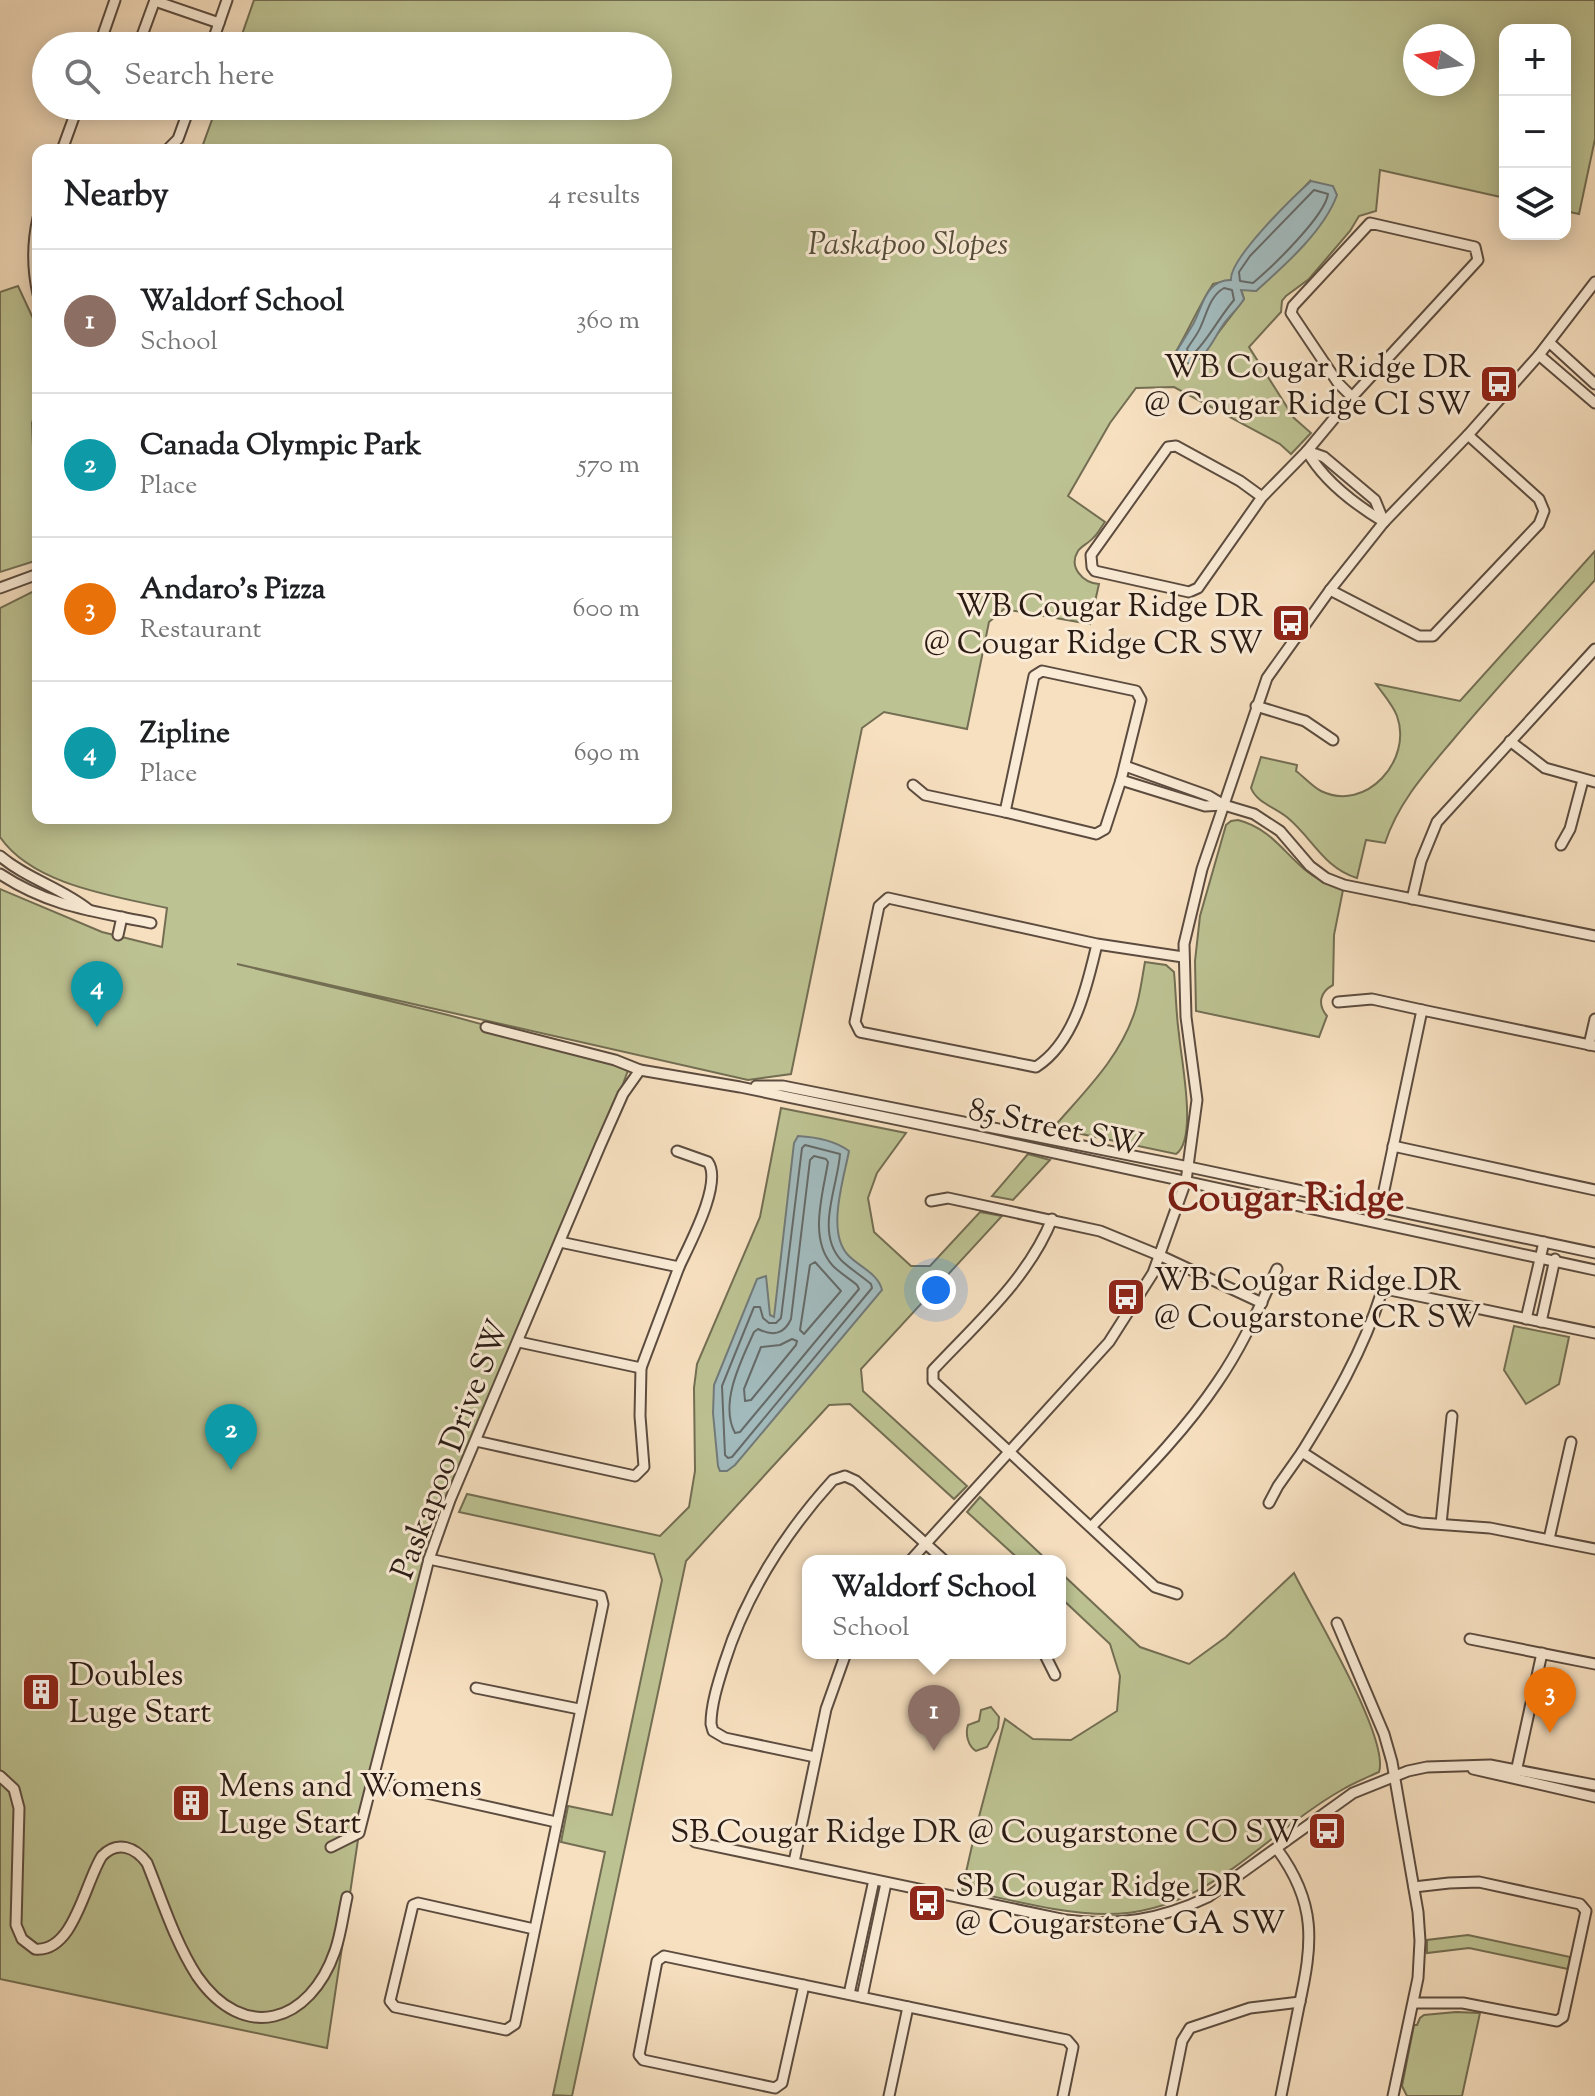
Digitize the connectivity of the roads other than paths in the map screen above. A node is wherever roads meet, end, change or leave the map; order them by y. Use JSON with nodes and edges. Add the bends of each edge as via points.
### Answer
{"nodes":[{"id":1,"x":115,"y":0,"type":"edge"},
{"id":2,"x":155,"y":0,"type":"edge"},
{"id":3,"x":227,"y":0,"type":"edge"},
{"id":4,"x":219,"y":23,"type":"junction"},
{"id":5,"x":104,"y":32,"type":"edge"},
{"id":6,"x":143,"y":32,"type":"edge"},
{"id":7,"x":216,"y":32,"type":"edge"},
{"id":8,"x":73,"y":120,"type":"edge"},
{"id":9,"x":185,"y":120,"type":"edge"},
{"id":10,"x":64,"y":144,"type":"edge"},
{"id":11,"x":173,"y":144,"type":"edge"},
{"id":12,"x":1595,"y":282,"type":"edge"},
{"id":13,"x":1550,"y":343,"type":"junction"},
{"id":14,"x":1539,"y":355,"type":"junction"},
{"id":15,"x":1595,"y":384,"type":"edge"},
{"id":16,"x":1352,"y":397,"type":"junction"},
{"id":17,"x":1595,"y":403,"type":"edge"},
{"id":18,"x":1468,"y":435,"type":"junction"},
{"id":19,"x":1307,"y":451,"type":"junction"},
{"id":20,"x":1262,"y":497,"type":"junction"},
{"id":21,"x":1384,"y":522,"type":"junction"},
{"id":22,"x":32,"y":576,"type":"edge"},
{"id":23,"x":0,"y":588,"type":"edge"},
{"id":24,"x":1330,"y":590,"type":"junction"},
{"id":25,"x":1595,"y":649,"type":"edge"},
{"id":26,"x":1256,"y":706,"type":"junction"},
{"id":27,"x":1333,"y":740,"type":"dead end"},
{"id":28,"x":1510,"y":741,"type":"junction"},
{"id":29,"x":1125,"y":766,"type":"junction"},
{"id":30,"x":1121,"y":780,"type":"junction"},
{"id":31,"x":1583,"y":780,"type":"junction"},
{"id":32,"x":1595,"y":782,"type":"edge"},
{"id":33,"x":913,"y":785,"type":"dead end"},
{"id":34,"x":1224,"y":805,"type":"junction"},
{"id":35,"x":1005,"y":812,"type":"junction"},
{"id":36,"x":1561,"y":845,"type":"dead end"},
{"id":37,"x":0,"y":856,"type":"edge"},
{"id":38,"x":0,"y":874,"type":"edge"},
{"id":39,"x":1412,"y":899,"type":"junction"},
{"id":40,"x":89,"y":910,"type":"junction"},
{"id":41,"x":122,"y":917,"type":"junction"},
{"id":42,"x":151,"y":923,"type":"dead end"},
{"id":43,"x":118,"y":935,"type":"dead end"},
{"id":44,"x":1595,"y":936,"type":"edge"},
{"id":45,"x":1097,"y":944,"type":"junction"},
{"id":46,"x":1183,"y":957,"type":"junction"},
{"id":47,"x":1338,"y":1002,"type":"dead end"},
{"id":48,"x":1422,"y":1010,"type":"junction"},
{"id":49,"x":1595,"y":1019,"type":"edge"},
{"id":50,"x":486,"y":1027,"type":"dead end"},
{"id":51,"x":1592,"y":1046,"type":"edge"},
{"id":52,"x":640,"y":1070,"type":"junction"},
{"id":53,"x":740,"y":1087,"type":"junction"},
{"id":54,"x":1393,"y":1146,"type":"junction"},
{"id":55,"x":677,"y":1151,"type":"dead end"},
{"id":56,"x":1189,"y":1167,"type":"junction"},
{"id":57,"x":1186,"y":1181,"type":"junction"},
{"id":58,"x":1595,"y":1190,"type":"edge"},
{"id":59,"x":931,"y":1201,"type":"dead end"},
{"id":60,"x":1380,"y":1208,"type":"junction"},
{"id":61,"x":1052,"y":1219,"type":"junction"},
{"id":62,"x":1377,"y":1221,"type":"junction"},
{"id":63,"x":560,"y":1242,"type":"junction"},
{"id":64,"x":1544,"y":1242,"type":"junction"},
{"id":65,"x":1558,"y":1246,"type":"junction"},
{"id":66,"x":1595,"y":1253,"type":"edge"},
{"id":67,"x":1161,"y":1256,"type":"junction"},
{"id":68,"x":1540,"y":1258,"type":"junction"},
{"id":69,"x":1554,"y":1261,"type":"junction"},
{"id":70,"x":679,"y":1267,"type":"junction"},
{"id":71,"x":1277,"y":1269,"type":"dead end"},
{"id":72,"x":1595,"y":1270,"type":"edge"},
{"id":73,"x":1262,"y":1303,"type":"junction"},
{"id":74,"x":1526,"y":1319,"type":"junction"},
{"id":75,"x":1541,"y":1322,"type":"junction"},
{"id":76,"x":1595,"y":1333,"type":"edge"},
{"id":77,"x":519,"y":1342,"type":"junction"},
{"id":78,"x":641,"y":1368,"type":"junction"},
{"id":79,"x":1452,"y":1416,"type":"dead end"},
{"id":80,"x":476,"y":1441,"type":"junction"},
{"id":81,"x":1571,"y":1442,"type":"dead end"},
{"id":82,"x":1010,"y":1452,"type":"junction"},
{"id":83,"x":1302,"y":1452,"type":"junction"},
{"id":84,"x":1269,"y":1503,"type":"dead end"},
{"id":85,"x":1441,"y":1524,"type":"junction"},
{"id":86,"x":1092,"y":1526,"type":"junction"},
{"id":87,"x":1549,"y":1539,"type":"junction"},
{"id":88,"x":925,"y":1543,"type":"junction"},
{"id":89,"x":1595,"y":1549,"type":"edge"},
{"id":90,"x":915,"y":1555,"type":"edge"},
{"id":91,"x":938,"y":1555,"type":"edge"},
{"id":92,"x":429,"y":1559,"type":"junction"},
{"id":93,"x":1177,"y":1594,"type":"dead end"},
{"id":94,"x":1337,"y":1623,"type":"dead end"},
{"id":95,"x":1470,"y":1639,"type":"dead end"},
{"id":96,"x":1542,"y":1653,"type":"junction"},
{"id":97,"x":844,"y":1659,"type":"edge"},
{"id":98,"x":1047,"y":1659,"type":"edge"},
{"id":99,"x":1595,"y":1664,"type":"edge"},
{"id":100,"x":1055,"y":1675,"type":"dead end"},
{"id":101,"x":476,"y":1688,"type":"dead end"},
{"id":102,"x":579,"y":1709,"type":"junction"},
{"id":103,"x":815,"y":1757,"type":"junction"},
{"id":104,"x":1516,"y":1774,"type":"junction"},
{"id":105,"x":0,"y":1776,"type":"edge"},
{"id":106,"x":1396,"y":1776,"type":"junction"},
{"id":107,"x":373,"y":1781,"type":"junction"},
{"id":108,"x":1595,"y":1785,"type":"edge"},
{"id":109,"x":1577,"y":1788,"type":"junction"},
{"id":110,"x":1595,"y":1797,"type":"edge"},
{"id":111,"x":556,"y":1822,"type":"junction"},
{"id":112,"x":695,"y":1842,"type":"dead end"},
{"id":113,"x":331,"y":1847,"type":"dead end"},
{"id":114,"x":1277,"y":1849,"type":"junction"},
{"id":115,"x":794,"y":1862,"type":"junction"},
{"id":116,"x":874,"y":1880,"type":"junction"},
{"id":117,"x":886,"y":1883,"type":"junction"},
{"id":118,"x":1414,"y":1887,"type":"junction"},
{"id":119,"x":347,"y":1897,"type":"dead end"},
{"id":120,"x":534,"y":1929,"type":"junction"},
{"id":121,"x":804,"y":1985,"type":"junction"},
{"id":122,"x":849,"y":1994,"type":"junction"},
{"id":123,"x":862,"y":1997,"type":"junction"},
{"id":124,"x":1300,"y":2002,"type":"junction"},
{"id":125,"x":1414,"y":2003,"type":"junction"},
{"id":126,"x":908,"y":2007,"type":"junction"},
{"id":127,"x":889,"y":2096,"type":"edge"},
{"id":128,"x":1063,"y":2096,"type":"edge"},
{"id":129,"x":1171,"y":2096,"type":"edge"},
{"id":130,"x":1281,"y":2096,"type":"edge"},
{"id":131,"x":1393,"y":2096,"type":"edge"}],
"edges":[{"from":1,"to":5,"type":"street"},
{"from":2,"to":4,"type":"street"},
{"from":2,"to":6,"type":"street"},
{"from":3,"to":4,"type":"street"},
{"from":4,"to":7,"type":"street"},
{"from":8,"to":10,"type":"street"},
{"from":9,"to":11,"type":"street"},
{"from":12,"to":13,"type":"street"},
{"from":13,"to":14,"type":"street"},
{"from":13,"to":15,"type":"street"},
{"from":14,"to":17,"type":"street"},
{"from":14,"to":18,"type":"street"},
{"from":16,"to":16,"type":"street","via":[[1291,313],[1293,306],[1370,223],[1475,247],[1478,260]]},
{"from":16,"to":19,"type":"street"},
{"from":18,"to":21,"type":"street"},
{"from":18,"to":24,"type":"street","via":[[1539,499],[1544,511],[1539,524],[1433,636],[1419,636]]},
{"from":19,"to":20,"type":"street"},
{"from":19,"to":21,"type":"street","via":[[1324,457],[1375,500]]},
{"from":20,"to":20,"type":"street","via":[[1198,588],[1189,592],[1092,567],[1091,555],[1168,447],[1176,446]]},
{"from":21,"to":24,"type":"street"},
{"from":22,"to":23,"type":"street"},
{"from":24,"to":26,"type":"street","via":[[1276,663]]},
{"from":25,"to":28,"type":"street"},
{"from":26,"to":27,"type":"street","via":[[1305,721]]},
{"from":26,"to":34,"type":"street"},
{"from":28,"to":31,"type":"street","via":[[1545,768]]},
{"from":28,"to":39,"type":"street","via":[[1437,822]]},
{"from":29,"to":30,"type":"street"},
{"from":29,"to":34,"type":"street"},
{"from":29,"to":35,"type":"street","via":[[1141,700],[1136,691],[1042,671],[1034,676]]},
{"from":30,"to":34,"type":"street","via":[[1205,806]]},
{"from":30,"to":35,"type":"street","via":[[1105,829],[1096,834]]},
{"from":31,"to":32,"type":"street"},
{"from":31,"to":36,"type":"street"},
{"from":33,"to":35,"type":"street","via":[[925,795]]},
{"from":34,"to":39,"type":"street","via":[[1268,822],[1326,878]]},
{"from":34,"to":46,"type":"street","via":[[1197,889]]},
{"from":37,"to":40,"type":"street"},
{"from":38,"to":40,"type":"street","via":[[58,903]]},
{"from":39,"to":44,"type":"street"},
{"from":40,"to":41,"type":"street"},
{"from":41,"to":42,"type":"street"},
{"from":41,"to":43,"type":"street"},
{"from":45,"to":45,"type":"street","via":[[888,898],[879,906],[855,1022],[860,1032],[1036,1067],[1046,1061],[1075,1016]]},
{"from":45,"to":46,"type":"street"},
{"from":46,"to":56,"type":"street","via":[[1197,1100]]},
{"from":47,"to":48,"type":"street","via":[[1372,999]]},
{"from":48,"to":51,"type":"street"},
{"from":48,"to":54,"type":"street"},
{"from":49,"to":51,"type":"street"},
{"from":50,"to":52,"type":"street","name":"85 Street SW"},
{"from":52,"to":53,"type":"street","name":"85 Street SW"},
{"from":52,"to":63,"type":"street","name":"Paskapoo Drive SW","via":[[623,1094]]},
{"from":53,"to":56,"type":"street","name":"85 Street SW","via":[[783,1086]]},
{"from":53,"to":57,"type":"street","name":"85 Street SW"},
{"from":54,"to":58,"type":"street"},
{"from":54,"to":60,"type":"street"},
{"from":55,"to":70,"type":"street","via":[[708,1162],[713,1173],[702,1216]]},
{"from":56,"to":57,"type":"street"},
{"from":56,"to":60,"type":"street","name":"85 Street SW"},
{"from":57,"to":62,"type":"street","name":"85 Street SW"},
{"from":57,"to":67,"type":"street"},
{"from":59,"to":61,"type":"street","via":[[948,1198]]},
{"from":60,"to":62,"type":"street"},
{"from":60,"to":64,"type":"street","name":"85 Street SW"},
{"from":61,"to":67,"type":"street","via":[[1100,1231]]},
{"from":61,"to":82,"type":"street","via":[[1030,1262],[933,1370],[933,1381]]},
{"from":62,"to":68,"type":"street","name":"85 Street SW"},
{"from":63,"to":70,"type":"street"},
{"from":63,"to":77,"type":"street","name":"Paskapoo Drive SW"},
{"from":64,"to":65,"type":"street","name":"85 Street SW"},
{"from":64,"to":68,"type":"street"},
{"from":65,"to":66,"type":"street","name":"85 Street SW"},
{"from":65,"to":69,"type":"street"},
{"from":67,"to":73,"type":"street"},
{"from":67,"to":82,"type":"street","via":[[1109,1342]]},
{"from":68,"to":69,"type":"street","name":"85 Street SW"},
{"from":68,"to":74,"type":"street"},
{"from":69,"to":72,"type":"street","name":"85 Street SW"},
{"from":69,"to":75,"type":"street"},
{"from":70,"to":78,"type":"street"},
{"from":71,"to":73,"type":"street"},
{"from":73,"to":86,"type":"street","via":[[1200,1407]]},
{"from":74,"to":75,"type":"street"},
{"from":74,"to":83,"type":"street","via":[[1390,1290],[1381,1294],[1341,1386]]},
{"from":75,"to":76,"type":"street"},
{"from":77,"to":78,"type":"street"},
{"from":77,"to":80,"type":"street","name":"Paskapoo Drive SW"},
{"from":78,"to":80,"type":"street","via":[[644,1467],[635,1476]]},
{"from":79,"to":85,"type":"street"},
{"from":80,"to":92,"type":"street","name":"Paskapoo Drive SW"},
{"from":81,"to":87,"type":"street"},
{"from":82,"to":86,"type":"street"},
{"from":82,"to":88,"type":"street"},
{"from":83,"to":84,"type":"street"},
{"from":83,"to":85,"type":"street","via":[[1395,1514]]},
{"from":85,"to":87,"type":"street"},
{"from":86,"to":93,"type":"street","via":[[1155,1587]]},
{"from":87,"to":89,"type":"street"},
{"from":88,"to":90,"type":"street"},
{"from":88,"to":91,"type":"street"},
{"from":88,"to":103,"type":"street","via":[[856,1481],[839,1477],[809,1506],[745,1606],[719,1680],[713,1731]]},
{"from":92,"to":102,"type":"street","via":[[601,1596]]},
{"from":92,"to":107,"type":"street","name":"Paskapoo Drive SW"},
{"from":94,"to":106,"type":"street"},
{"from":95,"to":96,"type":"street"},
{"from":96,"to":99,"type":"street"},
{"from":96,"to":104,"type":"street"},
{"from":97,"to":103,"type":"street"},
{"from":98,"to":100,"type":"street"},
{"from":101,"to":102,"type":"street"},
{"from":102,"to":111,"type":"street"},
{"from":103,"to":115,"type":"street"},
{"from":104,"to":106,"type":"street","via":[[1482,1765],[1427,1767]]},
{"from":104,"to":109,"type":"street"},
{"from":105,"to":119,"type":"street","via":[[14,1789],[19,1808],[16,1925],[35,1949],[51,1947],[66,1934],[102,1856],[113,1847],[128,1847],[147,1863],[184,1952],[203,1983],[241,2014],[274,2017],[292,2009],[324,1975]]},
{"from":106,"to":114,"type":"street","via":[[1353,1793]]},
{"from":106,"to":118,"type":"street"},
{"from":107,"to":111,"type":"street"},
{"from":107,"to":113,"type":"street","name":"Paskapoo Drive SW","via":[[359,1833]]},
{"from":108,"to":109,"type":"street"},
{"from":109,"to":110,"type":"street"},
{"from":111,"to":120,"type":"street"},
{"from":112,"to":115,"type":"street"},
{"from":114,"to":117,"type":"street","via":[[1208,1897],[1128,1922],[1066,1920]]},
{"from":114,"to":124,"type":"street","via":[[1298,1882],[1307,1917],[1310,1952]]},
{"from":115,"to":116,"type":"street"},
{"from":116,"to":117,"type":"street"},
{"from":116,"to":122,"type":"street"},
{"from":117,"to":123,"type":"street"},
{"from":118,"to":125,"type":"street","via":[[1420,1941]]},
{"from":118,"to":125,"type":"street","via":[[1479,1882],[1580,1904],[1586,1911],[1563,2017],[1557,2021],[1463,2003]]},
{"from":120,"to":120,"type":"street","via":[[515,2024],[506,2030],[395,2007],[390,2001],[413,1905]]},
{"from":121,"to":121,"type":"street","via":[[664,1956],[657,1961],[639,2055],[775,2088],[782,2083]]},
{"from":121,"to":122,"type":"street"},
{"from":122,"to":123,"type":"street"},
{"from":123,"to":126,"type":"street"},
{"from":124,"to":129,"type":"street","via":[[1250,2008],[1190,2028],[1182,2041]]},
{"from":124,"to":130,"type":"street"},
{"from":125,"to":131,"type":"street"},
{"from":126,"to":127,"type":"street"},
{"from":126,"to":128,"type":"street","via":[[1067,2040],[1073,2047]]}]}
